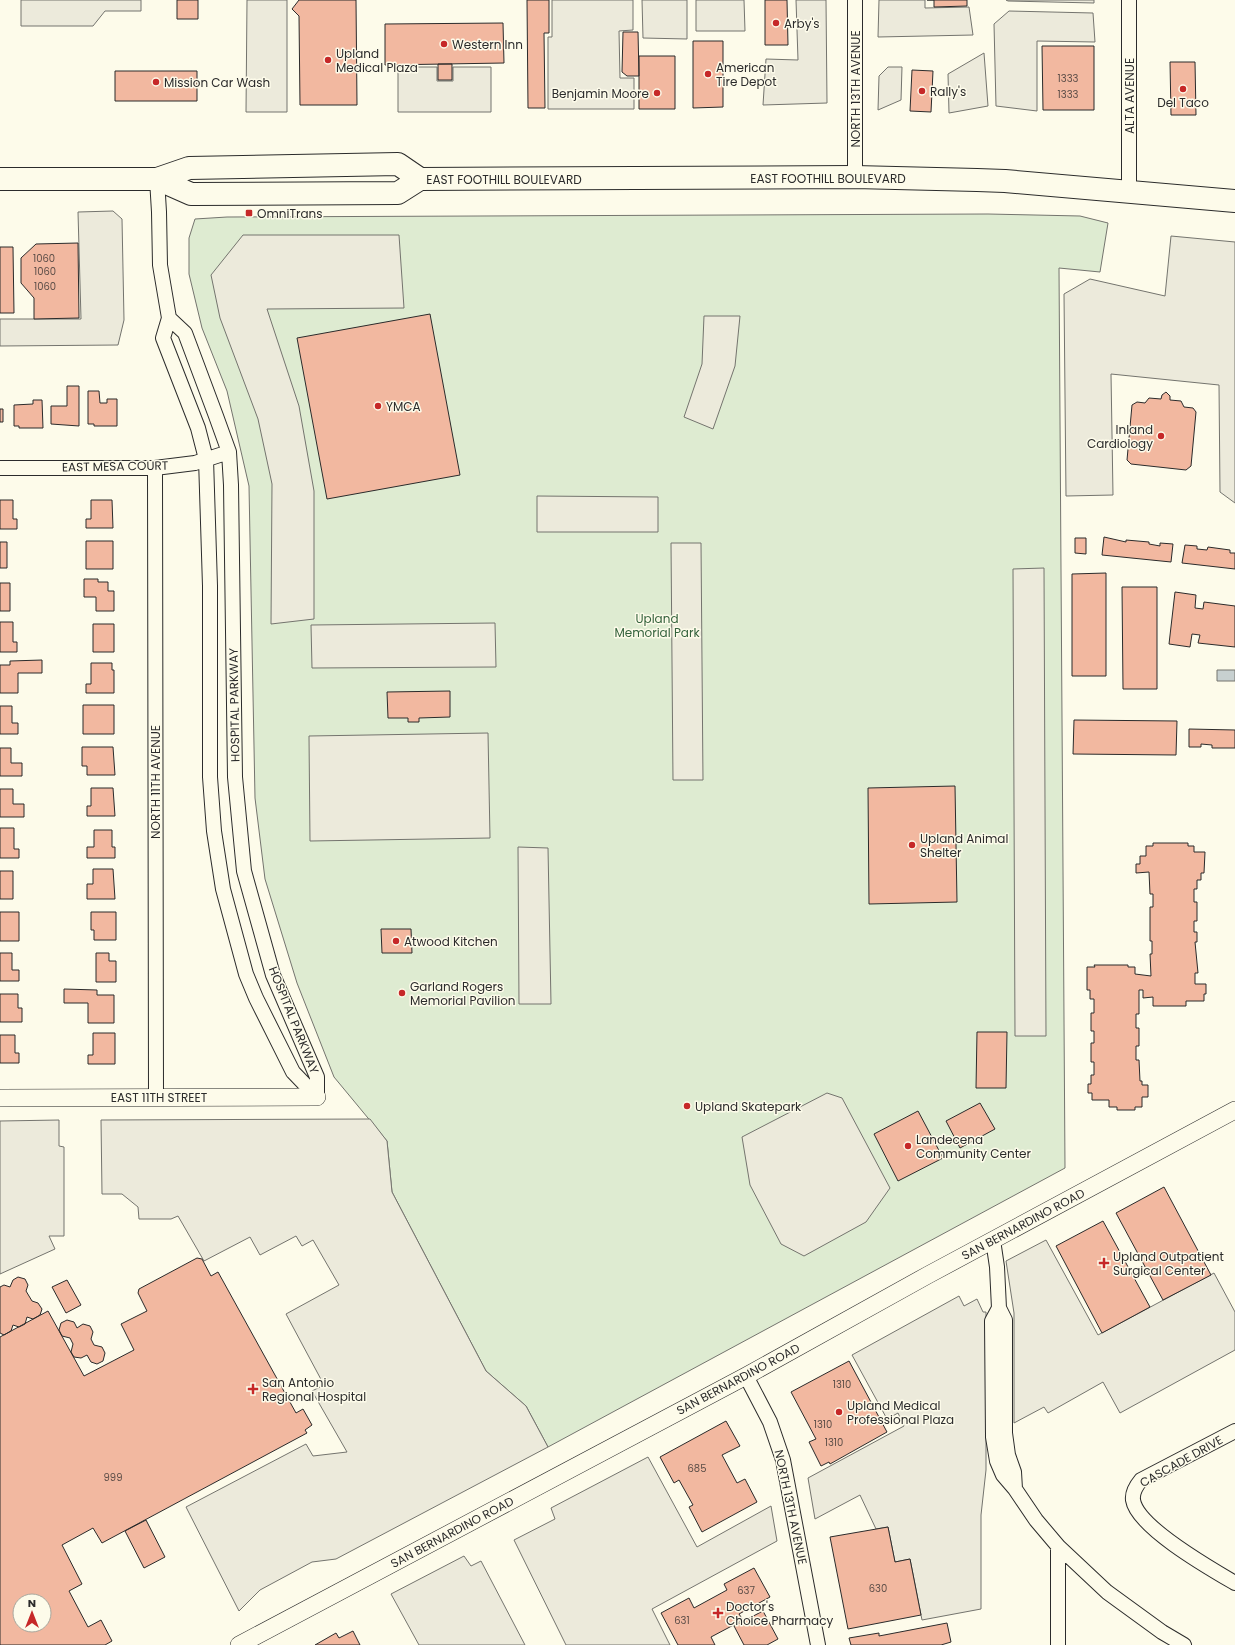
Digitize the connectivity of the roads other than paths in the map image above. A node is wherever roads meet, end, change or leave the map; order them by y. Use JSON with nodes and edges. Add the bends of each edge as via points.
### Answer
{"nodes":[{"id":1,"x":855,"y":0,"type":"edge"},
{"id":2,"x":1129,"y":0,"type":"edge"},
{"id":3,"x":855,"y":178,"type":"junction"},
{"id":4,"x":0,"y":179,"type":"edge"},
{"id":5,"x":420,"y":179,"type":"junction"},
{"id":6,"x":156,"y":180,"type":"junction"},
{"id":7,"x":1129,"y":191,"type":"junction"},
{"id":8,"x":1235,"y":200,"type":"edge"},
{"id":9,"x":169,"y":318,"type":"junction"},
{"id":10,"x":229,"y":452,"type":"junction"},
{"id":11,"x":206,"y":459,"type":"junction"},
{"id":12,"x":0,"y":468,"type":"edge"},
{"id":13,"x":155,"y":468,"type":"junction"},
{"id":14,"x":156,"y":1097,"type":"junction"},
{"id":15,"x":317,"y":1097,"type":"junction"},
{"id":16,"x":0,"y":1098,"type":"edge"},
{"id":17,"x":1235,"y":1110,"type":"edge"},
{"id":18,"x":993,"y":1240,"type":"junction"},
{"id":19,"x":746,"y":1376,"type":"junction"},
{"id":20,"x":1235,"y":1431,"type":"edge"},
{"id":21,"x":1058,"y":1546,"type":"junction"},
{"id":22,"x":1235,"y":1583,"type":"edge"},
{"id":23,"x":239,"y":1645,"type":"edge"},
{"id":24,"x":818,"y":1645,"type":"edge"},
{"id":25,"x":1058,"y":1645,"type":"edge"},
{"id":26,"x":1184,"y":1645,"type":"edge"}],
"edges":[{"from":1,"to":3,"type":"street","name":"NORTH 13TH AVENUE"},
{"from":2,"to":7,"type":"street","name":"ALTA AVENUE"},
{"from":3,"to":5,"type":"main road","name":"EAST FOOTHILL BOULEVARD"},
{"from":3,"to":7,"type":"main road","name":"EAST FOOTHILL BOULEVARD","via":[[1005,181]]},
{"from":4,"to":6,"type":"main road","name":"EAST FOOTHILL BOULEVARD"},
{"from":5,"to":6,"type":"main road","name":"EAST FOOTHILL BOULEVARD","via":[[398,193],[191,194]]},
{"from":5,"to":6,"type":"main road","name":"EAST FOOTHILL BOULEVARD","via":[[398,164],[189,168]]},
{"from":6,"to":9,"type":"street","name":"HOSPITAL PARKWAY","via":[[160,212],[160,265]]},
{"from":7,"to":8,"type":"main road","name":"EAST FOOTHILL BOULEVARD"},
{"from":9,"to":10,"type":"street","name":"HOSPITAL PARKWAY","via":[[185,332]]},
{"from":9,"to":11,"type":"street","name":"HOSPITAL PARKWAY","via":[[163,338],[198,428]]},
{"from":10,"to":11,"type":"street","name":"EAST MESA COURT"},
{"from":10,"to":15,"type":"street","name":"HOSPITAL PARKWAY","via":[[235,777],[244,871],[274,975],[317,1077]]},
{"from":11,"to":13,"type":"street","name":"EAST MESA COURT","via":[[195,463]]},
{"from":11,"to":15,"type":"street","name":"HOSPITAL PARKWAY","via":[[210,586],[210,778],[214,831],[223,889],[246,974],[256,998],[293,1072]]},
{"from":12,"to":13,"type":"street","name":"EAST MESA COURT"},
{"from":13,"to":14,"type":"street","name":"NORTH 11TH AVENUE"},
{"from":14,"to":15,"type":"street","name":"EAST 11TH STREET"},
{"from":14,"to":16,"type":"street","name":"EAST 11TH STREET"},
{"from":17,"to":18,"type":"street","name":"SAN BERNARDINO ROAD"},
{"from":18,"to":19,"type":"street","name":"SAN BERNARDINO ROAD"},
{"from":18,"to":21,"type":"street","via":[[999,1308],[992,1321],[994,1449],[1003,1476]]},
{"from":19,"to":23,"type":"street","name":"SAN BERNARDINO ROAD"},
{"from":19,"to":24,"type":"street","name":"NORTH 13TH AVENUE","via":[[770,1422],[783,1460]]},
{"from":20,"to":22,"type":"street","name":"CASCADE DRIVE","via":[[1141,1480],[1133,1494],[1136,1507],[1166,1539],[1188,1556]]},
{"from":21,"to":25,"type":"street"},
{"from":21,"to":26,"type":"street","via":[[1136,1615]]}]}
